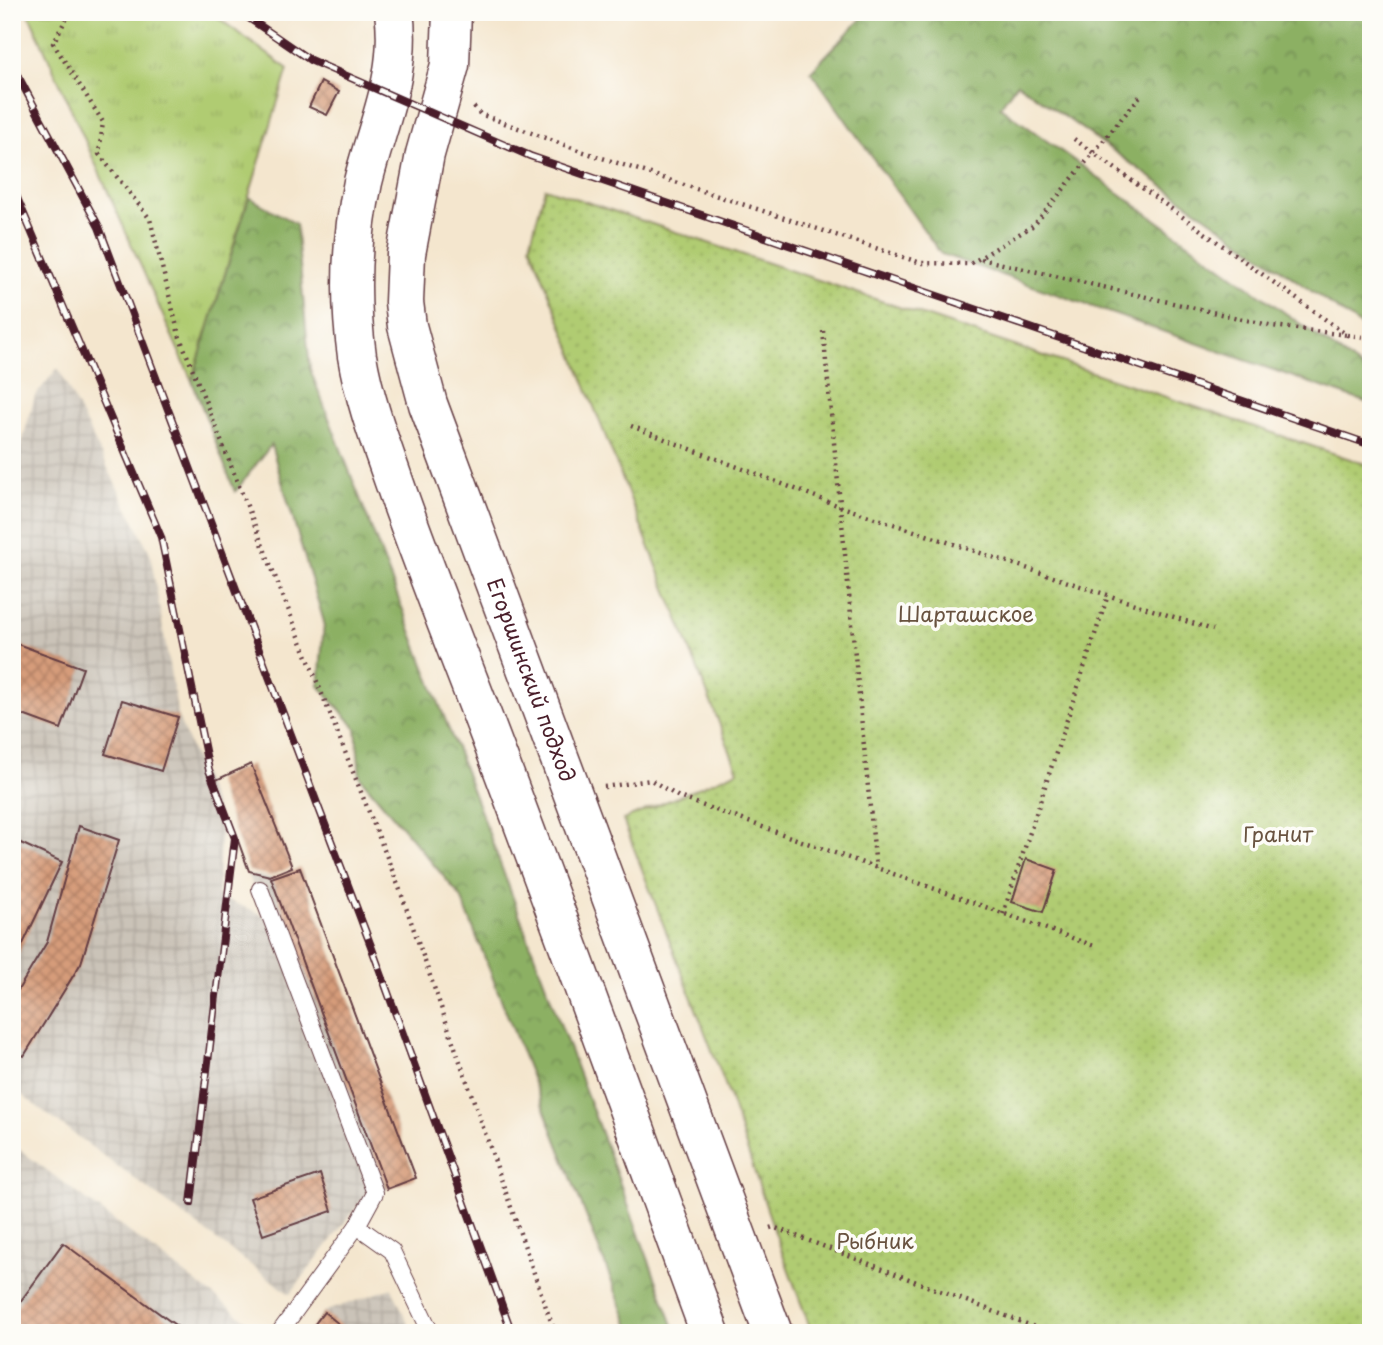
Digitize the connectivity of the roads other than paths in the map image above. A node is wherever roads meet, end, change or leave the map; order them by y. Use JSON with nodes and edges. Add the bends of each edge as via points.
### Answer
{"nodes":[{"id":1,"x":394,"y":12,"type":"edge"},
{"id":2,"x":452,"y":12,"type":"edge"},
{"id":3,"x":260,"y":889,"type":"dead end"},
{"id":4,"x":357,"y":1226,"type":"junction"},
{"id":5,"x":279,"y":1333,"type":"edge"},
{"id":6,"x":430,"y":1333,"type":"edge"},
{"id":7,"x":710,"y":1333,"type":"edge"},
{"id":8,"x":772,"y":1333,"type":"edge"}],
"edges":[{"from":1,"to":7,"type":"main road","via":[[397,42],[389,96],[356,227],[354,311],[362,381],[415,540]]},
{"from":2,"to":8,"type":"main road","name":"Егоршинский подход","via":[[450,65],[425,154],[406,254],[407,326],[428,404]]},
{"from":3,"to":4,"type":"lane","via":[[375,1192]]},
{"from":4,"to":5,"type":"lane"},
{"from":4,"to":6,"type":"lane","via":[[392,1251]]}]}
